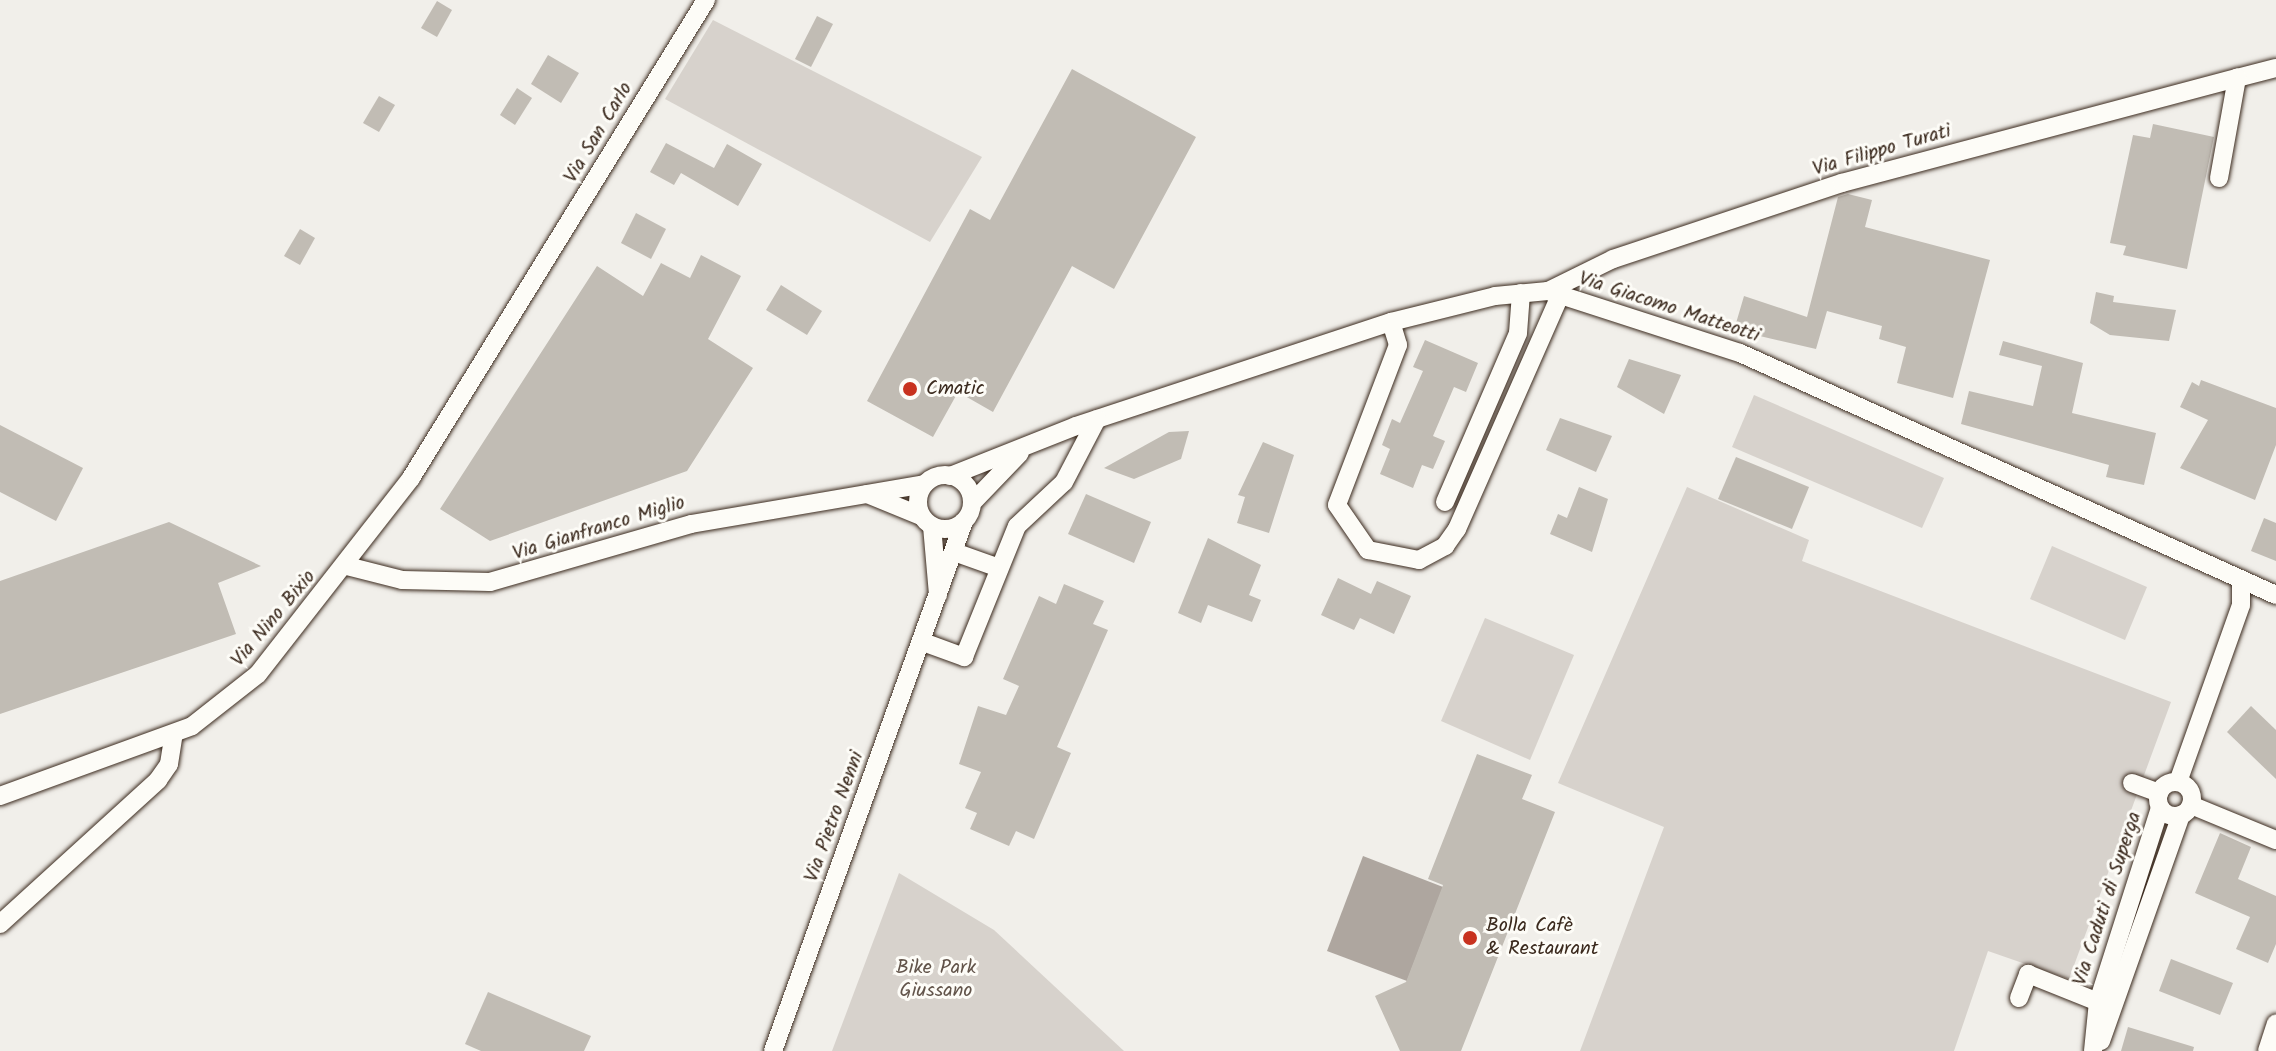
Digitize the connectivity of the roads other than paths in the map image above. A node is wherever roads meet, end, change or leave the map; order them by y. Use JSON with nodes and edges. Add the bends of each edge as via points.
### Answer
{"nodes":[{"id":1,"x":706,"y":0,"type":"edge"},
{"id":2,"x":2276,"y":68,"type":"edge"},
{"id":3,"x":2237,"y":78,"type":"junction"},
{"id":4,"x":2219,"y":178,"type":"dead end"},
{"id":5,"x":530,"y":289,"type":"joint"},
{"id":6,"x":1521,"y":293,"type":"junction"},
{"id":7,"x":1554,"y":293,"type":"junction"},
{"id":8,"x":1391,"y":322,"type":"junction"},
{"id":9,"x":1097,"y":419,"type":"junction"},
{"id":10,"x":1041,"y":439,"type":"junction"},
{"id":11,"x":1023,"y":449,"type":"junction"},
{"id":12,"x":1071,"y":467,"type":"junction"},
{"id":13,"x":950,"y":476,"type":"junction"},
{"id":14,"x":925,"y":484,"type":"junction"},
{"id":15,"x":864,"y":493,"type":"junction"},
{"id":16,"x":1445,"y":502,"type":"dead end"},
{"id":17,"x":972,"y":503,"type":"junction"},
{"id":18,"x":927,"y":521,"type":"junction"},
{"id":19,"x":964,"y":521,"type":"junction"},
{"id":20,"x":957,"y":553,"type":"junction"},
{"id":21,"x":347,"y":566,"type":"junction"},
{"id":22,"x":996,"y":567,"type":"junction"},
{"id":23,"x":2241,"y":582,"type":"junction"},
{"id":24,"x":2276,"y":595,"type":"edge"},
{"id":25,"x":939,"y":599,"type":"junction"},
{"id":26,"x":923,"y":642,"type":"junction"},
{"id":27,"x":174,"y":734,"type":"junction"},
{"id":28,"x":2178,"y":782,"type":"junction"},
{"id":29,"x":2132,"y":783,"type":"dead end"},
{"id":30,"x":0,"y":796,"type":"edge"},
{"id":31,"x":2160,"y":800,"type":"junction"},
{"id":32,"x":2186,"y":810,"type":"junction"},
{"id":33,"x":2276,"y":840,"type":"edge"},
{"id":34,"x":0,"y":924,"type":"edge"},
{"id":35,"x":2019,"y":998,"type":"dead end"},
{"id":36,"x":2105,"y":1005,"type":"junction"},
{"id":37,"x":2276,"y":1023,"type":"edge"},
{"id":38,"x":773,"y":1051,"type":"edge"},
{"id":39,"x":2096,"y":1051,"type":"edge"},
{"id":40,"x":2267,"y":1051,"type":"edge"}],
"edges":[{"from":1,"to":5,"type":"street","name":"Via San Carlo"},
{"from":2,"to":3,"type":"street","name":"Via Filippo Turati"},
{"from":3,"to":4,"type":"street"},
{"from":3,"to":7,"type":"street","name":"Via Filippo Turati","via":[[1842,183],[1613,259]]},
{"from":5,"to":21,"type":"street","name":"Via Nino Bixio","via":[[428,453]]},
{"from":6,"to":7,"type":"street","name":"Via Giacomo Matteotti"},
{"from":6,"to":8,"type":"street","name":"Via Giacomo Matteotti"},
{"from":6,"to":16,"type":"street","via":[[1518,333]]},
{"from":7,"to":8,"type":"street","via":[[1457,529],[1445,546],[1419,560],[1368,550],[1337,505],[1398,345]]},
{"from":7,"to":23,"type":"street","name":"Via Giacomo Matteotti","via":[[1740,353],[2204,557]]},
{"from":8,"to":9,"type":"street","name":"Via Giacomo Matteotti"},
{"from":9,"to":10,"type":"street","name":"Via Giacomo Matteotti"},
{"from":9,"to":12,"type":"street"},
{"from":10,"to":11,"type":"street","name":"Via Giacomo Matteotti"},
{"from":10,"to":12,"type":"street","via":[[1065,448]]},
{"from":11,"to":13,"type":"street","name":"Via Giacomo Matteotti"},
{"from":11,"to":17,"type":"street","name":"Via Giacomo Matteotti"},
{"from":12,"to":22,"type":"street","via":[[1064,482],[1017,526]]},
{"from":13,"to":14,"type":"street"},
{"from":13,"to":17,"type":"street","via":[[966,485]]},
{"from":14,"to":15,"type":"street","name":"Via Gianfranco Miglio"},
{"from":14,"to":18,"type":"street","via":[[918,499]]},
{"from":15,"to":18,"type":"street"},
{"from":15,"to":21,"type":"street","name":"Via Gianfranco Miglio","via":[[691,524],[490,582],[402,580]]},
{"from":17,"to":19,"type":"street"},
{"from":18,"to":19,"type":"street","via":[[948,529]]},
{"from":18,"to":25,"type":"street","name":"Via Pietro Nenni"},
{"from":19,"to":20,"type":"street","name":"Via Pietro Nenni"},
{"from":20,"to":22,"type":"street"},
{"from":20,"to":25,"type":"street","name":"Via Pietro Nenni"},
{"from":21,"to":27,"type":"street","name":"Via Nino Bixio","via":[[245,688],[218,711]]},
{"from":22,"to":26,"type":"street","via":[[964,657]]},
{"from":23,"to":24,"type":"street","name":"Via Giacomo Matteotti"},
{"from":23,"to":28,"type":"street","via":[[2241,605]]},
{"from":25,"to":26,"type":"street","name":"Via Pietro Nenni"},
{"from":26,"to":38,"type":"street","name":"Via Pietro Nenni"},
{"from":27,"to":30,"type":"street","name":"Via Nino Bixio"},
{"from":27,"to":34,"type":"street","via":[[169,764],[158,780]]},
{"from":28,"to":31,"type":"street"},
{"from":28,"to":32,"type":"street","via":[[2190,791]]},
{"from":29,"to":31,"type":"street"},
{"from":31,"to":32,"type":"street"},
{"from":31,"to":36,"type":"street","name":"Via Caduti di Superga"},
{"from":32,"to":33,"type":"street"},
{"from":32,"to":36,"type":"street","name":"Via Caduti di Superga"},
{"from":35,"to":36,"type":"street","via":[[2028,974]]},
{"from":36,"to":39,"type":"street","name":"Via Caduti di Superga"},
{"from":37,"to":40,"type":"street"}]}
